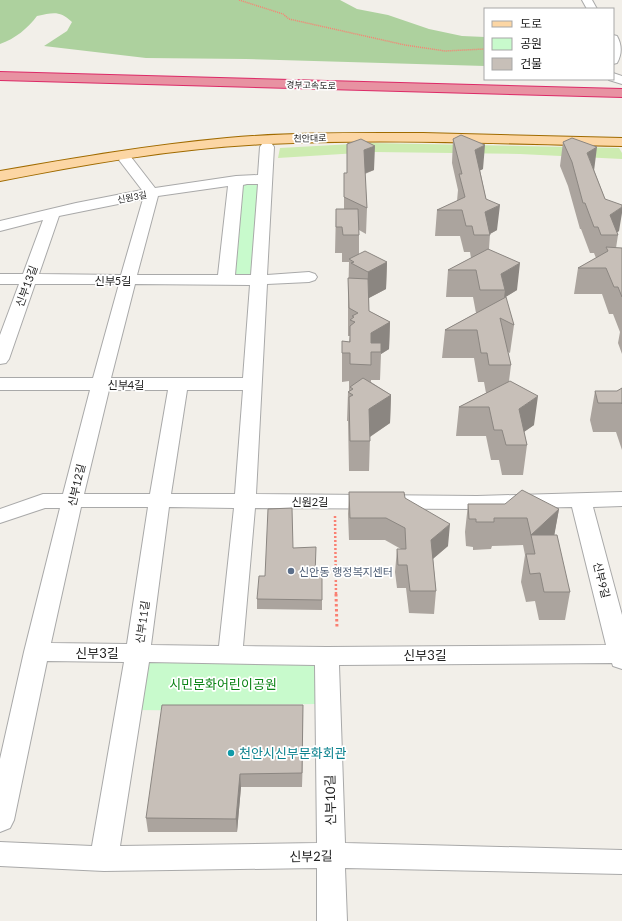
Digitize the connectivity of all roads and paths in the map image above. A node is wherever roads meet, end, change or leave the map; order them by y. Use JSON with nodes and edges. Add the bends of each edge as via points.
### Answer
{"nodes":[{"id":1,"x":239,"y":0,"type":"edge"},
{"id":2,"x":614,"y":41,"type":"edge"},
{"id":3,"x":484,"y":49,"type":"edge"},
{"id":4,"x":614,"y":60,"type":"edge"},
{"id":5,"x":0,"y":76,"type":"edge"},
{"id":6,"x":0,"y":88,"type":"edge"},
{"id":7,"x":622,"y":93,"type":"edge"},
{"id":8,"x":622,"y":104,"type":"edge"},
{"id":9,"x":344,"y":132,"type":"junction"},
{"id":10,"x":622,"y":136,"type":"edge"},
{"id":11,"x":377,"y":138,"type":"junction"},
{"id":12,"x":622,"y":142,"type":"edge"},
{"id":13,"x":267,"y":147,"type":"junction"},
{"id":14,"x":126,"y":160,"type":"junction"},
{"id":15,"x":0,"y":164,"type":"edge"},
{"id":16,"x":0,"y":170,"type":"edge"},
{"id":17,"x":0,"y":176,"type":"edge"},
{"id":18,"x":265,"y":179,"type":"junction"},
{"id":19,"x":236,"y":180,"type":"junction"},
{"id":20,"x":0,"y":183,"type":"edge"},
{"id":21,"x":152,"y":193,"type":"junction"},
{"id":22,"x":54,"y":213,"type":"junction"},
{"id":23,"x":0,"y":226,"type":"edge"},
{"id":24,"x":309,"y":277,"type":"dead end"},
{"id":25,"x":0,"y":279,"type":"edge"},
{"id":26,"x":28,"y":279,"type":"junction"},
{"id":27,"x":127,"y":280,"type":"junction"},
{"id":28,"x":226,"y":280,"type":"junction"},
{"id":29,"x":258,"y":280,"type":"junction"},
{"id":30,"x":0,"y":359,"type":"edge"},
{"id":31,"x":0,"y":384,"type":"edge"},
{"id":32,"x":100,"y":384,"type":"junction"},
{"id":33,"x":252,"y":384,"type":"junction"},
{"id":34,"x":178,"y":385,"type":"junction"},
{"id":35,"x":622,"y":499,"type":"edge"},
{"id":36,"x":73,"y":500,"type":"junction"},
{"id":37,"x":581,"y":500,"type":"junction"},
{"id":38,"x":159,"y":501,"type":"junction"},
{"id":39,"x":245,"y":501,"type":"junction"},
{"id":40,"x":335,"y":512,"type":"dead end"},
{"id":41,"x":0,"y":516,"type":"edge"},
{"id":42,"x":337,"y":629,"type":"dead end"},
{"id":43,"x":36,"y":652,"type":"junction"},
{"id":44,"x":138,"y":653,"type":"junction"},
{"id":45,"x":230,"y":654,"type":"junction"},
{"id":46,"x":328,"y":656,"type":"junction"},
{"id":47,"x":621,"y":657,"type":"edge"},
{"id":48,"x":0,"y":820,"type":"edge"},
{"id":49,"x":0,"y":854,"type":"edge"},
{"id":50,"x":331,"y":856,"type":"junction"},
{"id":51,"x":104,"y":859,"type":"junction"},
{"id":52,"x":622,"y":862,"type":"edge"},
{"id":53,"x":332,"y":921,"type":"edge"}],
"edges":[{"from":1,"to":3,"type":"path","via":[[283,14],[289,19],[405,45],[445,51]]},
{"from":2,"to":4,"type":"street","via":[[618,51]]},
{"from":5,"to":7,"type":"highway","name":"경부고속도로"},
{"from":6,"to":8,"type":"highway","name":"경부고속도로"},
{"from":9,"to":10,"type":"main road","name":"천안대로"},
{"from":9,"to":15,"type":"main road","via":[[246,132],[180,137],[139,141]]},
{"from":9,"to":16,"type":"main road","name":"천안대로","via":[[270,134],[162,144]]},
{"from":11,"to":12,"type":"main road","name":"천안대로"},
{"from":11,"to":13,"type":"main road"},
{"from":11,"to":17,"type":"main road","name":"천안대로","via":[[305,138],[202,145],[106,157]]},
{"from":13,"to":14,"type":"main road","via":[[215,148]]},
{"from":13,"to":18,"type":"street"},
{"from":14,"to":20,"type":"main road"},
{"from":14,"to":21,"type":"street"},
{"from":18,"to":19,"type":"street","name":"신원3길"},
{"from":18,"to":29,"type":"street"},
{"from":19,"to":21,"type":"street","name":"신원3길"},
{"from":19,"to":28,"type":"street"},
{"from":21,"to":22,"type":"street","name":"신원3길"},
{"from":21,"to":27,"type":"street","name":"신부12길"},
{"from":22,"to":23,"type":"street","name":"신원3길"},
{"from":22,"to":26,"type":"street","name":"신부13길"},
{"from":24,"to":29,"type":"street","name":"신부5길"},
{"from":25,"to":26,"type":"street","name":"신부5길"},
{"from":26,"to":27,"type":"street","name":"신부5길"},
{"from":26,"to":30,"type":"street","name":"신부13길"},
{"from":27,"to":28,"type":"street","name":"신부5길"},
{"from":27,"to":32,"type":"street","name":"신부12길"},
{"from":28,"to":29,"type":"street","name":"신부5길"},
{"from":29,"to":33,"type":"street"},
{"from":31,"to":32,"type":"street","name":"신부4길"},
{"from":32,"to":34,"type":"street","name":"신부4길"},
{"from":32,"to":36,"type":"street","name":"신부12길"},
{"from":33,"to":34,"type":"street","name":"신부4길"},
{"from":33,"to":39,"type":"street"},
{"from":34,"to":38,"type":"street","name":"신부11길"},
{"from":35,"to":37,"type":"street","name":"신원2길"},
{"from":36,"to":38,"type":"street","name":"신원2길"},
{"from":36,"to":41,"type":"street","name":"신원2길","via":[[43,501]]},
{"from":36,"to":43,"type":"street","name":"신부12길"},
{"from":37,"to":39,"type":"street","name":"신원2길"},
{"from":37,"to":47,"type":"street","name":"신부9길"},
{"from":38,"to":39,"type":"street","name":"신원2길"},
{"from":38,"to":44,"type":"street","name":"신부11길"},
{"from":39,"to":45,"type":"street"},
{"from":40,"to":42,"type":"path"},
{"from":43,"to":44,"type":"street","name":"신부3길"},
{"from":43,"to":48,"type":"street","name":"신부12길"},
{"from":44,"to":45,"type":"street","name":"신부3길"},
{"from":44,"to":51,"type":"street","name":"신부11길"},
{"from":45,"to":46,"type":"street","name":"신부3길"},
{"from":46,"to":47,"type":"street","name":"신부3길"},
{"from":46,"to":50,"type":"street","name":"신부10길"},
{"from":49,"to":51,"type":"street","name":"신부2길"},
{"from":50,"to":51,"type":"street","name":"신부2길"},
{"from":50,"to":52,"type":"street","name":"신부2길"},
{"from":50,"to":53,"type":"street","name":"신부10길"}]}
